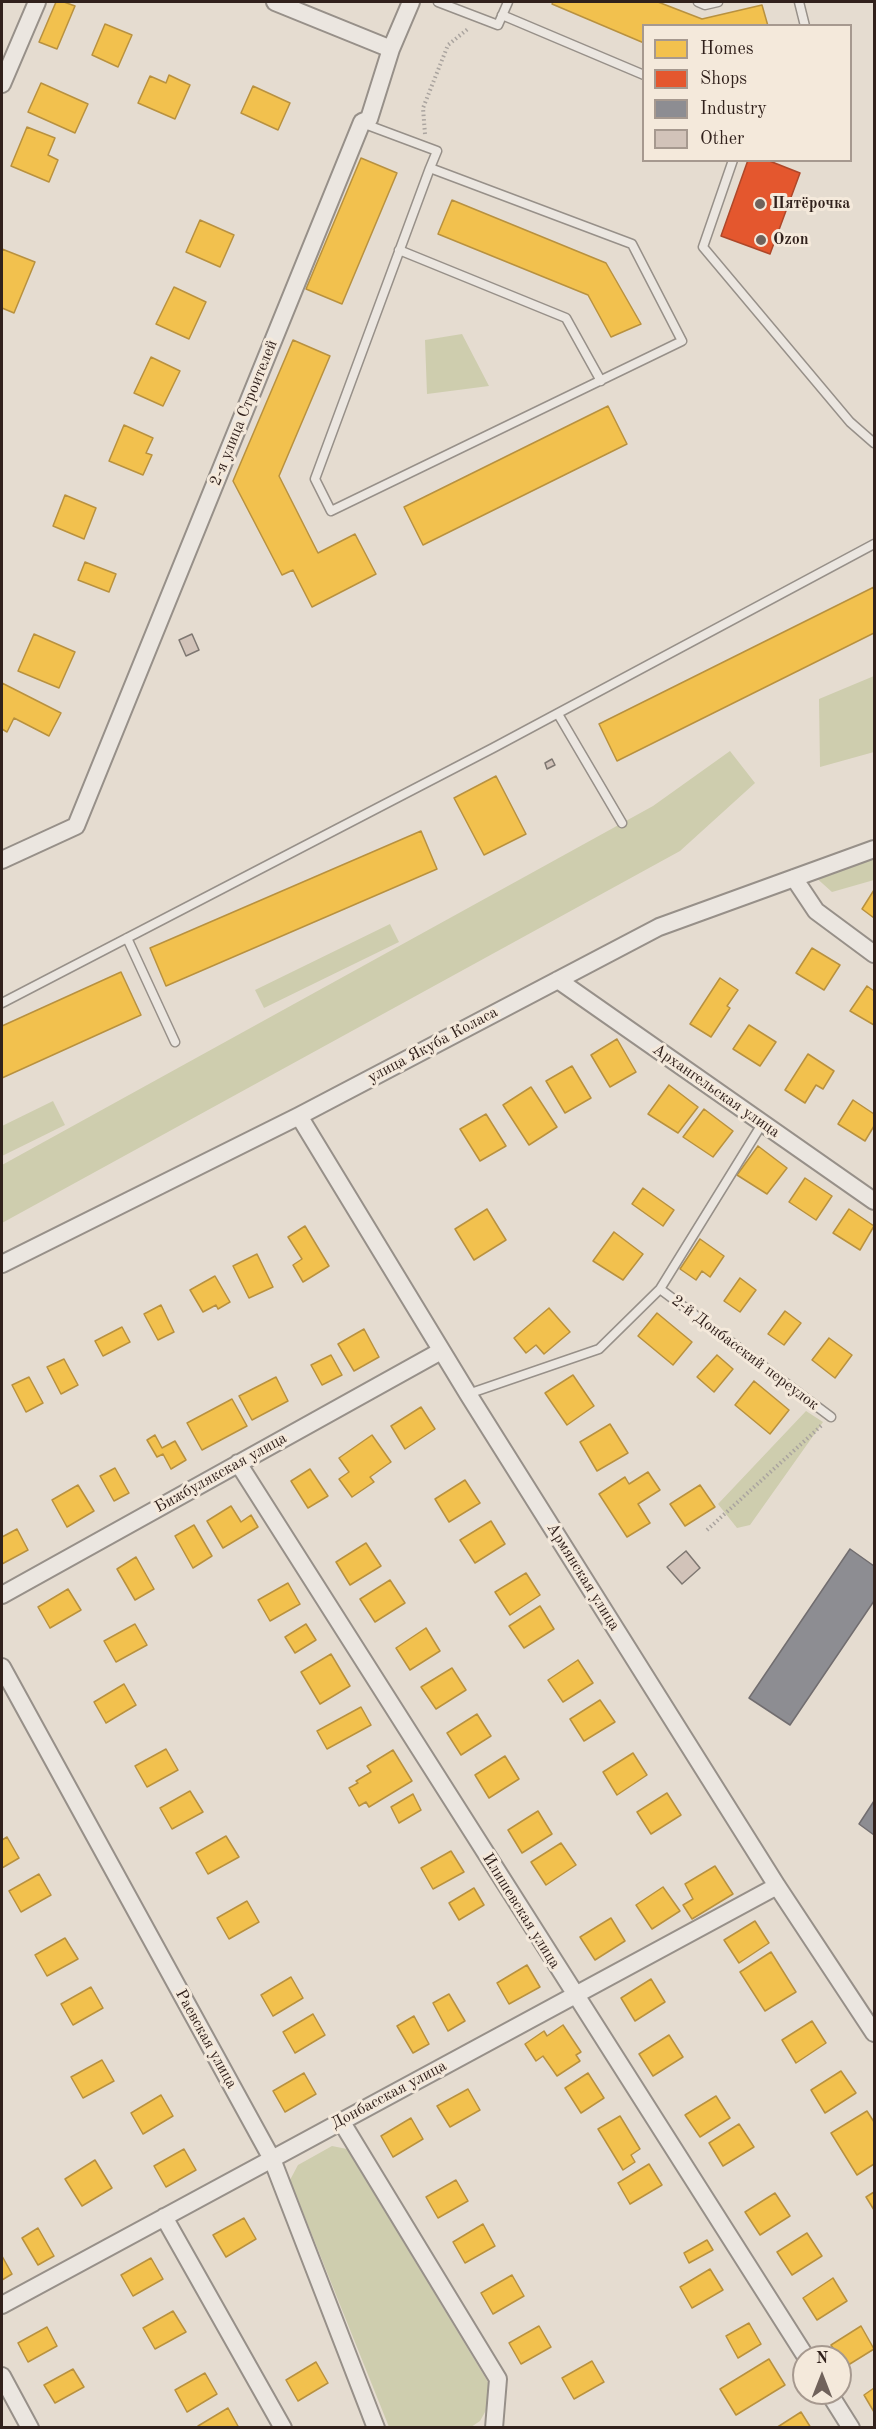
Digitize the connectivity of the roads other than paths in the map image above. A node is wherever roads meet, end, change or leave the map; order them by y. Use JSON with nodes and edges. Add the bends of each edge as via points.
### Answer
{"nodes":[{"id":1,"x":37,"y":2,"type":"edge"},
{"id":2,"x":275,"y":2,"type":"edge"},
{"id":3,"x":411,"y":2,"type":"edge"},
{"id":4,"x":438,"y":2,"type":"edge"},
{"id":5,"x":508,"y":2,"type":"edge"},
{"id":6,"x":698,"y":2,"type":"edge"},
{"id":7,"x":718,"y":2,"type":"edge"},
{"id":8,"x":799,"y":2,"type":"edge"},
{"id":9,"x":502,"y":15,"type":"junction"},
{"id":10,"x":804,"y":24,"type":"edge"},
{"id":11,"x":391,"y":49,"type":"junction"},
{"id":12,"x":642,"y":74,"type":"edge"},
{"id":13,"x":2,"y":84,"type":"edge"},
{"id":14,"x":362,"y":122,"type":"junction"},
{"id":15,"x":732,"y":162,"type":"edge"},
{"id":16,"x":430,"y":168,"type":"junction"},
{"id":17,"x":399,"y":250,"type":"junction"},
{"id":18,"x":601,"y":381,"type":"junction"},
{"id":19,"x":874,"y":443,"type":"edge"},
{"id":20,"x":874,"y":544,"type":"edge"},
{"id":21,"x":558,"y":714,"type":"junction"},
{"id":22,"x":622,"y":823,"type":"dead end"},
{"id":23,"x":874,"y":849,"type":"edge"},
{"id":24,"x":2,"y":860,"type":"edge"},
{"id":25,"x":794,"y":878,"type":"junction"},
{"id":26,"x":127,"y":938,"type":"junction"},
{"id":27,"x":874,"y":954,"type":"edge"},
{"id":28,"x":558,"y":980,"type":"junction"},
{"id":29,"x":2,"y":1003,"type":"edge"},
{"id":30,"x":175,"y":1042,"type":"dead end"},
{"id":31,"x":299,"y":1116,"type":"junction"},
{"id":32,"x":762,"y":1124,"type":"junction"},
{"id":33,"x":874,"y":1201,"type":"edge"},
{"id":34,"x":2,"y":1264,"type":"edge"},
{"id":35,"x":660,"y":1289,"type":"junction"},
{"id":36,"x":441,"y":1351,"type":"junction"},
{"id":37,"x":468,"y":1394,"type":"junction"},
{"id":38,"x":831,"y":1417,"type":"road end"},
{"id":39,"x":238,"y":1463,"type":"junction"},
{"id":40,"x":2,"y":1595,"type":"edge"},
{"id":41,"x":2,"y":1667,"type":"edge"},
{"id":42,"x":777,"y":1886,"type":"junction"},
{"id":43,"x":575,"y":1995,"type":"junction"},
{"id":44,"x":874,"y":2033,"type":"edge"},
{"id":45,"x":341,"y":2121,"type":"junction"},
{"id":46,"x":272,"y":2158,"type":"junction"},
{"id":47,"x":164,"y":2217,"type":"junction"},
{"id":48,"x":2,"y":2305,"type":"edge"},
{"id":49,"x":798,"y":2345,"type":"edge"},
{"id":50,"x":2,"y":2376,"type":"edge"},
{"id":51,"x":837,"y":2405,"type":"edge"},
{"id":52,"x":30,"y":2427,"type":"edge"},
{"id":53,"x":283,"y":2427,"type":"edge"},
{"id":54,"x":376,"y":2427,"type":"edge"},
{"id":55,"x":494,"y":2427,"type":"edge"},
{"id":56,"x":851,"y":2427,"type":"edge"}],
"edges":[{"from":1,"to":13,"type":"street"},
{"from":2,"to":11,"type":"street"},
{"from":3,"to":11,"type":"street","name":"2-я улица Строителей"},
{"from":4,"to":9,"type":"lane","via":[[498,25]]},
{"from":5,"to":9,"type":"lane"},
{"from":6,"to":7,"type":"lane"},
{"from":8,"to":10,"type":"lane"},
{"from":9,"to":12,"type":"lane"},
{"from":11,"to":14,"type":"street","name":"2-я улица Строителей","via":[[369,119]]},
{"from":14,"to":16,"type":"lane","via":[[436,151]]},
{"from":14,"to":24,"type":"street","name":"2-я улица Строителей","via":[[76,826]]},
{"from":15,"to":19,"type":"lane","via":[[703,247],[850,422]]},
{"from":16,"to":17,"type":"lane"},
{"from":16,"to":18,"type":"lane","via":[[632,244],[682,341]]},
{"from":17,"to":18,"type":"lane","via":[[566,318]]},
{"from":17,"to":18,"type":"lane","via":[[315,479],[331,511]]},
{"from":20,"to":21,"type":"lane"},
{"from":21,"to":22,"type":"lane"},
{"from":21,"to":26,"type":"lane"},
{"from":23,"to":25,"type":"street","name":"улица Якуба Коласа"},
{"from":25,"to":27,"type":"street","via":[[816,911]]},
{"from":25,"to":28,"type":"street","name":"улица Якуба Коласа","via":[[659,927]]},
{"from":26,"to":29,"type":"lane"},
{"from":26,"to":30,"type":"lane"},
{"from":28,"to":31,"type":"street","name":"улица Якуба Коласа"},
{"from":28,"to":32,"type":"street","name":"Архангельская улица"},
{"from":31,"to":34,"type":"street","name":"улица Якуба Коласа"},
{"from":31,"to":36,"type":"street","name":"Армянская улица"},
{"from":32,"to":33,"type":"street","name":"Архангельская улица"},
{"from":32,"to":35,"type":"lane","name":"2-й Донбасский переулок"},
{"from":35,"to":37,"type":"lane","name":"2-й Донбасский переулок","via":[[598,1349]]},
{"from":35,"to":38,"type":"lane","name":"2-й Донбасский переулок"},
{"from":36,"to":37,"type":"street","name":"Армянская улица"},
{"from":36,"to":39,"type":"street","name":"Бижбулякская улица"},
{"from":37,"to":42,"type":"street","name":"Армянская улица"},
{"from":39,"to":40,"type":"street","name":"Бижбулякская улица"},
{"from":39,"to":43,"type":"street","name":"Илишевская улица"},
{"from":41,"to":46,"type":"street","name":"Раевская улица"},
{"from":42,"to":43,"type":"street","name":"Донбасская улица"},
{"from":42,"to":44,"type":"street","name":"Армянская улица"},
{"from":43,"to":45,"type":"street","name":"Донбасская улица"},
{"from":43,"to":49,"type":"street","name":"Илишевская улица"},
{"from":45,"to":46,"type":"street","name":"Донбасская улица"},
{"from":45,"to":55,"type":"street","via":[[498,2379]]},
{"from":46,"to":47,"type":"street","name":"Донбасская улица"},
{"from":46,"to":54,"type":"street","name":"Раевская улица"},
{"from":47,"to":48,"type":"street","name":"Донбасская улица"},
{"from":47,"to":53,"type":"street"},
{"from":50,"to":52,"type":"street"},
{"from":51,"to":56,"type":"street"}]}
